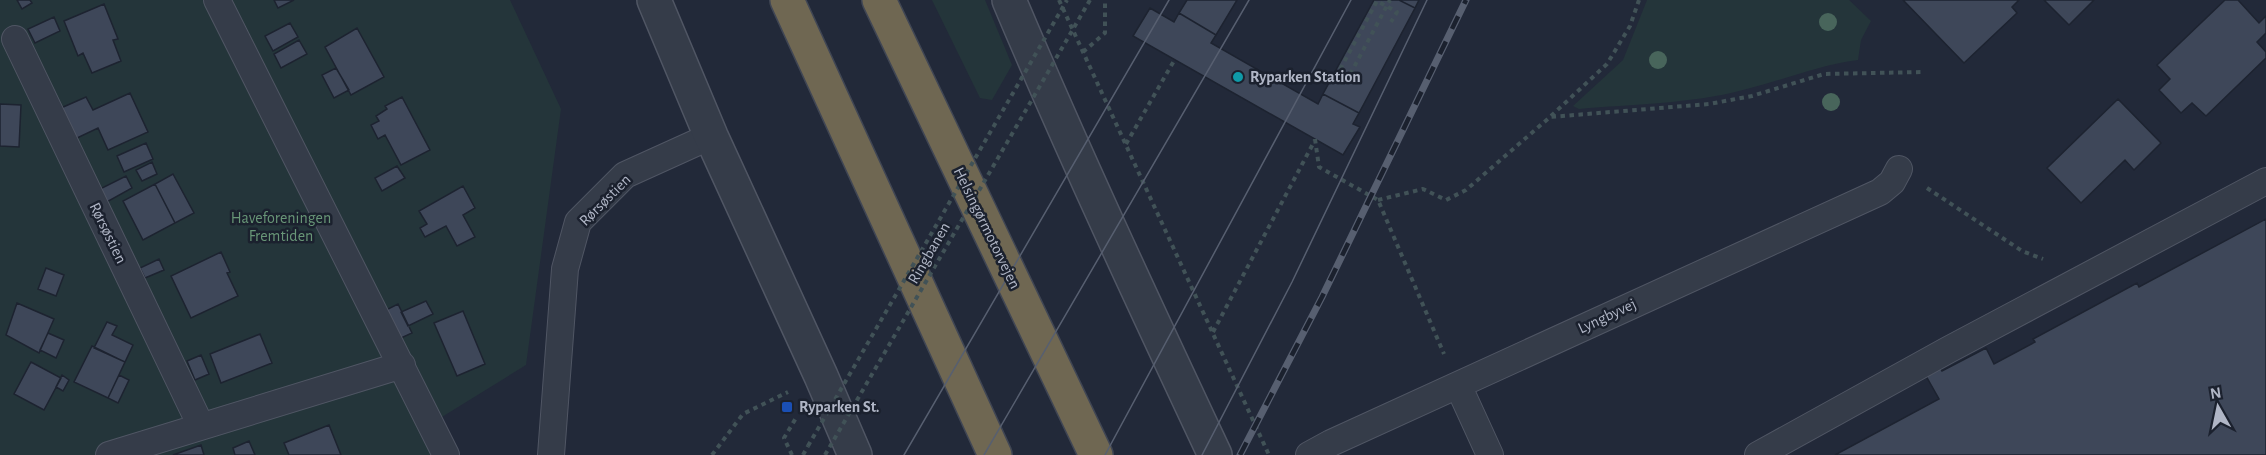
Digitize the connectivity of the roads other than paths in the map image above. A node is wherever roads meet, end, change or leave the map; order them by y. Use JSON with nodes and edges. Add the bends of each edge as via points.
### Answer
{"nodes":[{"id":1,"x":217,"y":0,"type":"edge"},
{"id":2,"x":654,"y":0,"type":"edge"},
{"id":3,"x":787,"y":0,"type":"edge"},
{"id":4,"x":879,"y":0,"type":"edge"},
{"id":5,"x":1009,"y":0,"type":"edge"},
{"id":6,"x":15,"y":39,"type":"dead end"},
{"id":7,"x":711,"y":136,"type":"junction"},
{"id":8,"x":1899,"y":170,"type":"road end"},
{"id":9,"x":2266,"y":181,"type":"edge"},
{"id":10,"x":402,"y":365,"type":"junction"},
{"id":11,"x":1458,"y":385,"type":"junction"},
{"id":12,"x":201,"y":426,"type":"junction"},
{"id":13,"x":1334,"y":449,"type":"edge"},
{"id":14,"x":109,"y":455,"type":"edge"},
{"id":15,"x":446,"y":455,"type":"edge"},
{"id":16,"x":551,"y":455,"type":"edge"},
{"id":17,"x":855,"y":455,"type":"edge"},
{"id":18,"x":994,"y":455,"type":"edge"},
{"id":19,"x":1096,"y":455,"type":"edge"},
{"id":20,"x":1215,"y":455,"type":"edge"},
{"id":21,"x":1309,"y":455,"type":"edge"},
{"id":22,"x":1490,"y":455,"type":"edge"},
{"id":23,"x":1758,"y":455,"type":"edge"}],
"edges":[{"from":1,"to":10,"type":"lane"},
{"from":2,"to":7,"type":"street"},
{"from":3,"to":18,"type":"highway"},
{"from":4,"to":19,"type":"highway","name":"Helsingørmotorvejen"},
{"from":5,"to":20,"type":"street","via":[[1128,273]]},
{"from":6,"to":12,"type":"lane","name":"Rørsøstien"},
{"from":7,"to":16,"type":"lane","name":"Rørsøstien","via":[[625,176],[578,222],[565,269]]},
{"from":7,"to":17,"type":"street"},
{"from":8,"to":11,"type":"lane","name":"Lyngbyvej","via":[[1880,192]]},
{"from":9,"to":23,"type":"lane"},
{"from":10,"to":12,"type":"lane"},
{"from":10,"to":15,"type":"lane"},
{"from":11,"to":13,"type":"lane","name":"Lyngbyvej"},
{"from":11,"to":22,"type":"lane"},
{"from":12,"to":14,"type":"lane"},
{"from":13,"to":21,"type":"lane","name":"Lyngbyvej"}]}
